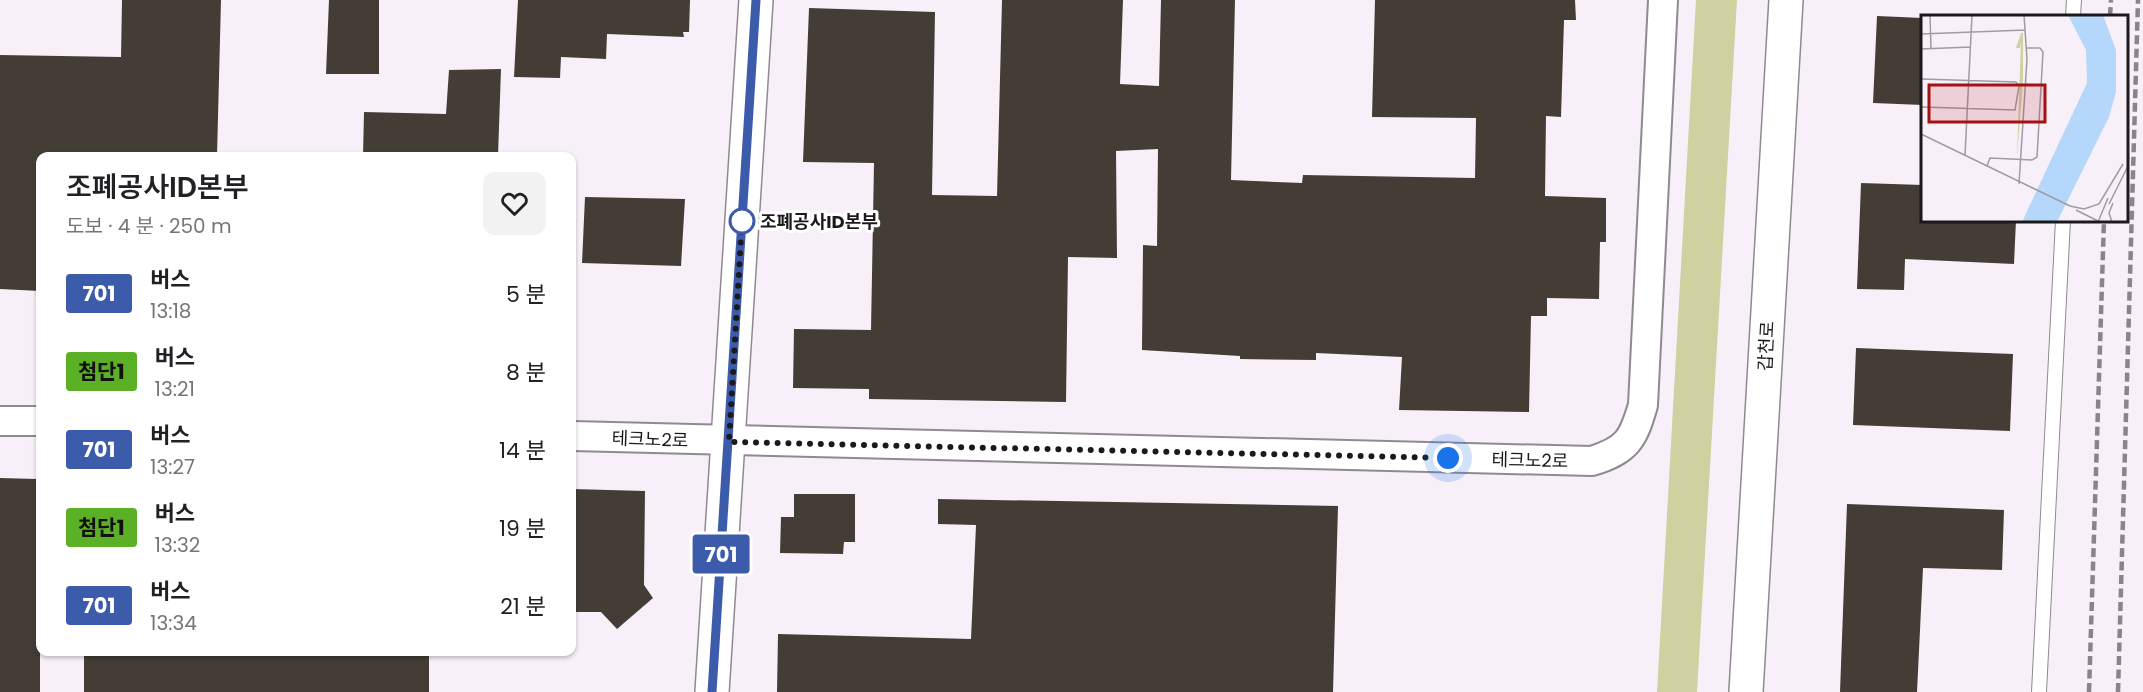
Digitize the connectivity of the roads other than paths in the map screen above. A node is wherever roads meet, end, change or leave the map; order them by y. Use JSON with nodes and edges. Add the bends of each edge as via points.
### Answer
{"nodes":[{"id":1,"x":756,"y":0,"type":"edge"},
{"id":2,"x":1663,"y":0,"type":"edge"},
{"id":3,"x":1786,"y":0,"type":"edge"},
{"id":4,"x":2074,"y":0,"type":"edge"},
{"id":5,"x":2073,"y":15,"type":"edge"},
{"id":6,"x":2063,"y":222,"type":"edge"},
{"id":7,"x":0,"y":421,"type":"edge"},
{"id":8,"x":36,"y":421,"type":"edge"},
{"id":9,"x":576,"y":436,"type":"edge"},
{"id":10,"x":729,"y":442,"type":"junction"},
{"id":11,"x":712,"y":692,"type":"edge"},
{"id":12,"x":1746,"y":692,"type":"edge"},
{"id":13,"x":2039,"y":692,"type":"edge"}],
"edges":[{"from":1,"to":10,"type":"street"},
{"from":2,"to":10,"type":"street","name":"테크노2로","via":[[1643,405],[1635,434],[1617,453],[1592,461]]},
{"from":3,"to":12,"type":"street","name":"갑천로"},
{"from":4,"to":5,"type":"lane"},
{"from":6,"to":13,"type":"lane"},
{"from":7,"to":8,"type":"street"},
{"from":9,"to":10,"type":"street","name":"테크노2로"},
{"from":10,"to":11,"type":"street"}]}
